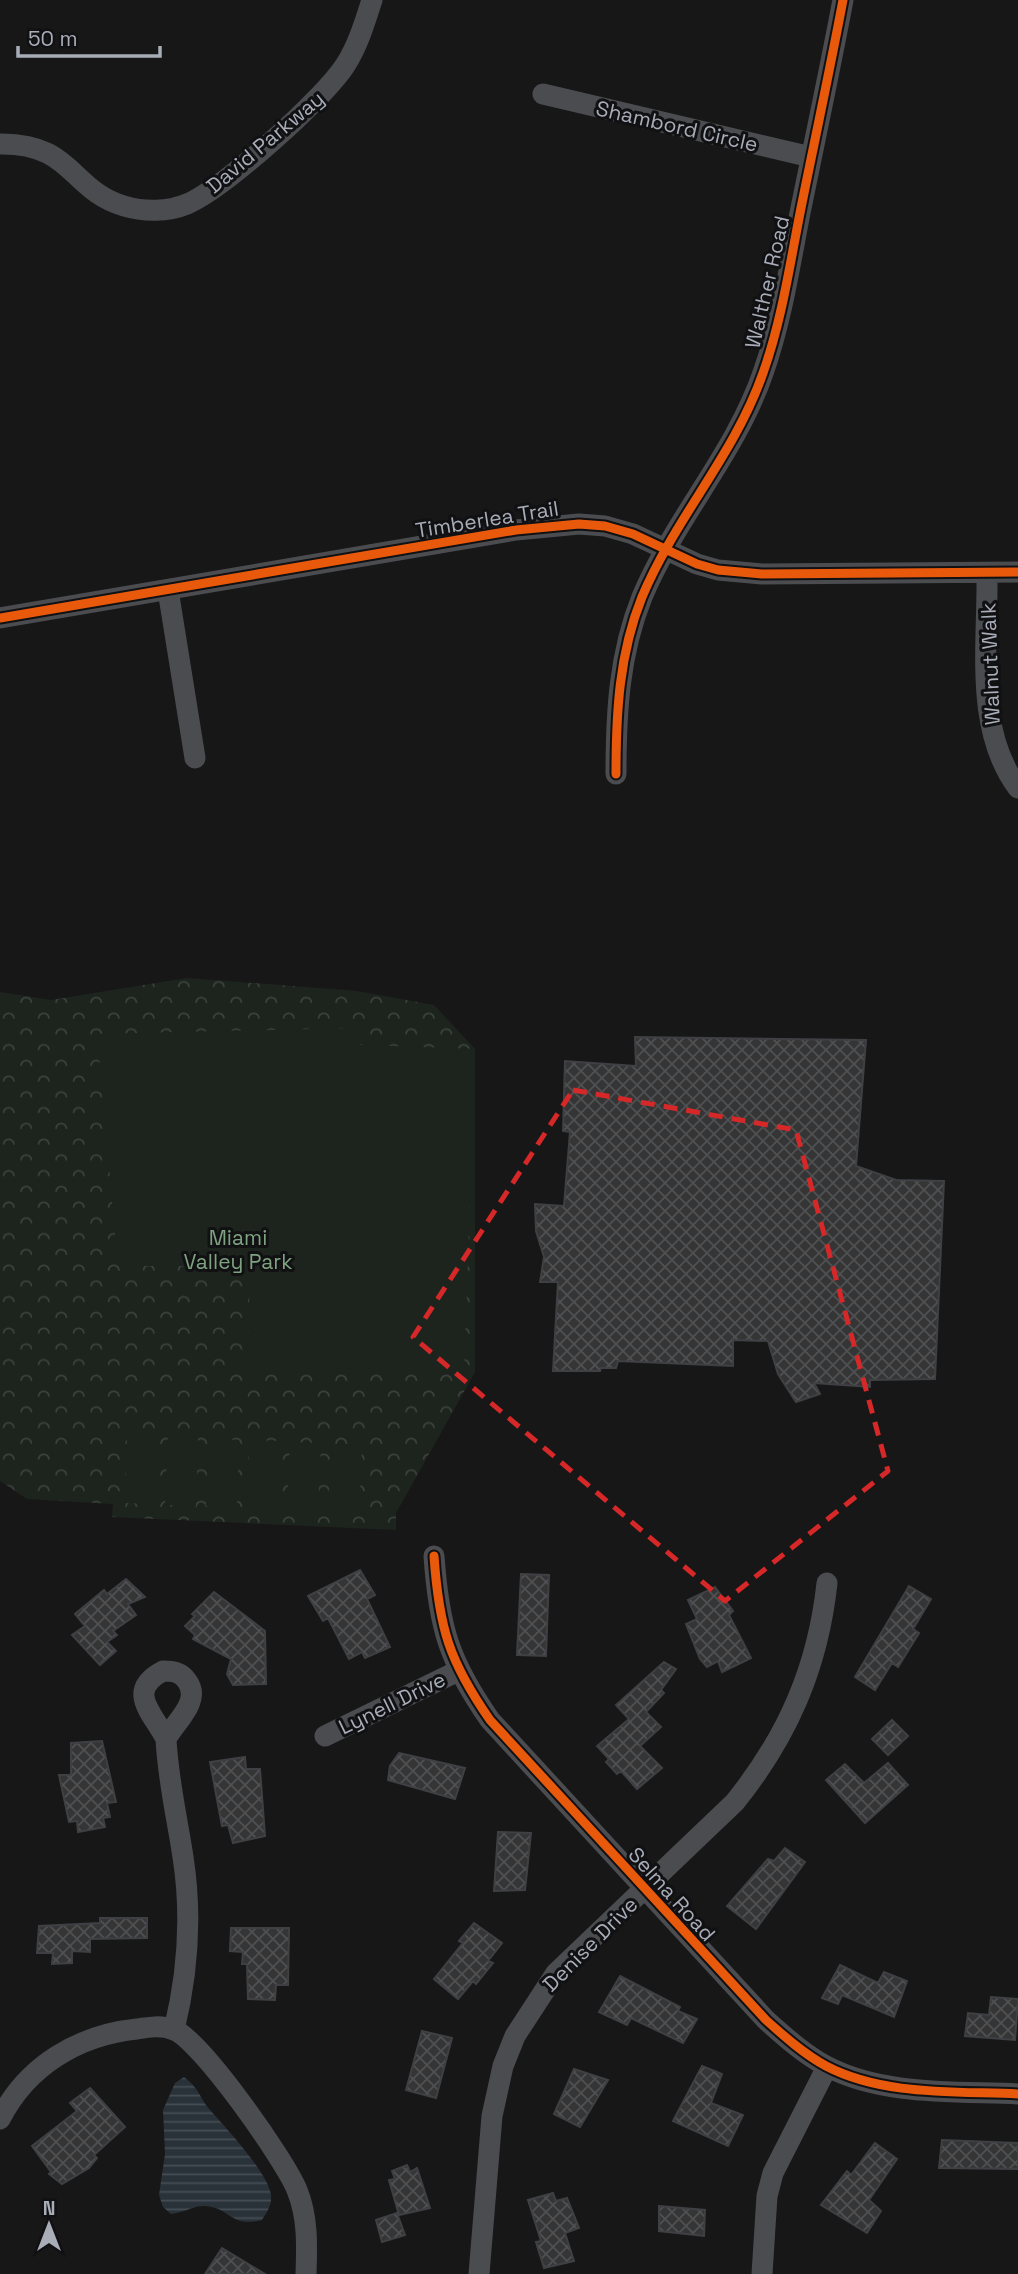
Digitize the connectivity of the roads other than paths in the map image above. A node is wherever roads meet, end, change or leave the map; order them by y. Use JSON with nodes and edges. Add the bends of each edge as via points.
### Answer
{"nodes":[{"id":1,"x":372,"y":0,"type":"edge"},
{"id":2,"x":843,"y":0,"type":"edge"},
{"id":3,"x":543,"y":94,"type":"dead end"},
{"id":4,"x":0,"y":144,"type":"edge"},
{"id":5,"x":811,"y":157,"type":"junction"},
{"id":6,"x":665,"y":550,"type":"junction"},
{"id":7,"x":1018,"y":572,"type":"edge"},
{"id":8,"x":987,"y":575,"type":"junction"},
{"id":9,"x":167,"y":590,"type":"junction"},
{"id":10,"x":0,"y":618,"type":"edge"},
{"id":11,"x":195,"y":758,"type":"dead end"},
{"id":12,"x":617,"y":774,"type":"dead end"},
{"id":13,"x":1018,"y":789,"type":"edge"},
{"id":14,"x":434,"y":1556,"type":"dead end"},
{"id":15,"x":827,"y":1583,"type":"dead end"},
{"id":16,"x":458,"y":1671,"type":"junction"},
{"id":17,"x":325,"y":1736,"type":"dead end"},
{"id":18,"x":166,"y":1740,"type":"dead end"},
{"id":19,"x":645,"y":1890,"type":"junction"},
{"id":20,"x":174,"y":2030,"type":"junction"},
{"id":21,"x":827,"y":2067,"type":"junction"},
{"id":22,"x":1018,"y":2094,"type":"edge"},
{"id":23,"x":0,"y":2119,"type":"edge"},
{"id":24,"x":306,"y":2274,"type":"edge"},
{"id":25,"x":479,"y":2274,"type":"edge"},
{"id":26,"x":762,"y":2274,"type":"edge"}],
"edges":[{"from":1,"to":4,"type":"street","name":"David Parkway","via":[[358,41],[332,84],[211,190],[187,204],[166,210],[126,207],[99,193],[42,149]]},
{"from":2,"to":5,"type":"street","name":"Walther Road"},
{"from":3,"to":5,"type":"street","name":"Shambord Circle"},
{"from":5,"to":6,"type":"street","name":"Walther Road","via":[[778,325],[763,374],[718,468]]},
{"from":6,"to":8,"type":"street","name":"Timberlea Trail","via":[[718,570],[762,574]]},
{"from":6,"to":9,"type":"street","name":"Timberlea Trail","via":[[605,526],[552,525]]},
{"from":6,"to":12,"type":"street","name":"Walther Road","via":[[639,606],[621,676]]},
{"from":7,"to":8,"type":"street","name":"Timberlea Trail"},
{"from":8,"to":13,"type":"street","name":"Walnut Walk","via":[[989,719],[995,748]]},
{"from":9,"to":10,"type":"street","name":"Timberlea Trail"},
{"from":9,"to":11,"type":"street"},
{"from":14,"to":16,"type":"street","name":"Selma Road","via":[[441,1620]]},
{"from":15,"to":19,"type":"street","name":"Denise Drive","via":[[816,1650],[787,1728],[735,1802]]},
{"from":16,"to":17,"type":"street","name":"Lynell Drive"},
{"from":16,"to":19,"type":"street","name":"Selma Road","via":[[491,1720]]},
{"from":18,"to":20,"type":"street","via":[[188,1905],[183,1990]]},
{"from":19,"to":21,"type":"street","name":"Selma Road","via":[[766,2020]]},
{"from":19,"to":25,"type":"street","name":"Denise Drive","via":[[556,1973],[515,2036],[493,2108]]},
{"from":20,"to":23,"type":"street","via":[[157,2026],[124,2030],[70,2047],[24,2083]]},
{"from":20,"to":24,"type":"street","via":[[199,2049],[290,2177],[305,2215]]},
{"from":21,"to":22,"type":"street","name":"Selma Road","via":[[886,2085]]},
{"from":21,"to":26,"type":"street","via":[[773,2173]]}]}
